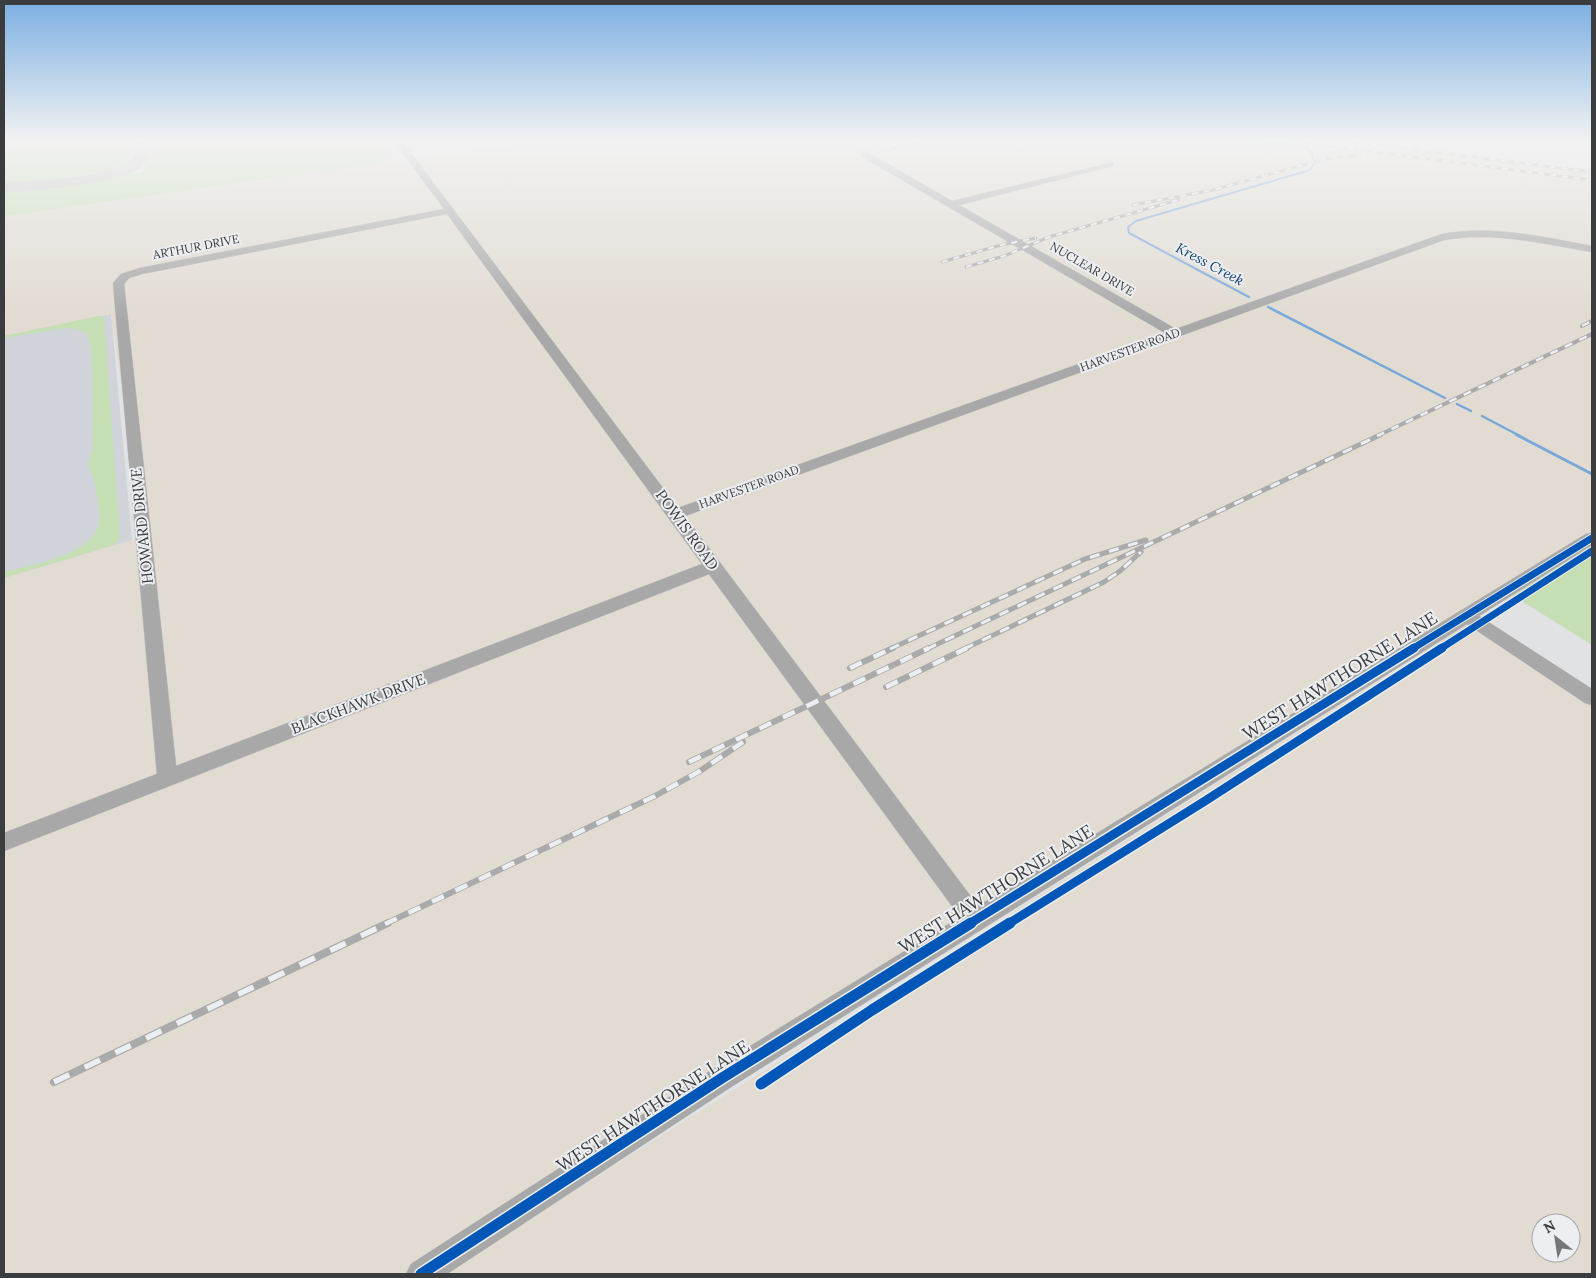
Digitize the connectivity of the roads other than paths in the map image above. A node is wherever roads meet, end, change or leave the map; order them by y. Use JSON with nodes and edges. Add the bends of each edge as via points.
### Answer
{"nodes":[{"id":1,"x":443,"y":201,"type":"edge"},
{"id":2,"x":945,"y":201,"type":"edge"},
{"id":3,"x":964,"y":201,"type":"edge"},
{"id":4,"x":951,"y":204,"type":"junction"},
{"id":5,"x":450,"y":210,"type":"junction"},
{"id":6,"x":1592,"y":249,"type":"edge"},
{"id":7,"x":125,"y":276,"type":"joint"},
{"id":8,"x":1176,"y":334,"type":"junction"},
{"id":9,"x":675,"y":514,"type":"junction"},
{"id":10,"x":1592,"y":538,"type":"edge"},
{"id":11,"x":713,"y":566,"type":"junction"},
{"id":12,"x":1466,"y":616,"type":"junction"},
{"id":13,"x":1592,"y":698,"type":"edge"},
{"id":14,"x":167,"y":778,"type":"junction"},
{"id":15,"x":4,"y":842,"type":"edge"},
{"id":16,"x":975,"y":920,"type":"junction"},
{"id":17,"x":420,"y":1274,"type":"edge"}],
"edges":[{"from":1,"to":5,"type":"street","name":"POWIS ROAD"},
{"from":2,"to":4,"type":"street","name":"NUCLEAR DRIVE"},
{"from":3,"to":4,"type":"street"},
{"from":4,"to":8,"type":"street","name":"NUCLEAR DRIVE"},
{"from":5,"to":7,"type":"street","name":"ARTHUR DRIVE"},
{"from":5,"to":9,"type":"street","name":"POWIS ROAD"},
{"from":6,"to":8,"type":"street","name":"HARVESTER ROAD","via":[[1490,234],[1450,235]]},
{"from":7,"to":14,"type":"street","name":"HOWARD DRIVE","via":[[118,282]]},
{"from":8,"to":9,"type":"street","name":"HARVESTER ROAD"},
{"from":9,"to":11,"type":"street","name":"POWIS ROAD"},
{"from":10,"to":12,"type":"street","name":"WEST HAWTHORNE LANE"},
{"from":11,"to":14,"type":"street","name":"BLACKHAWK DRIVE"},
{"from":11,"to":16,"type":"street","name":"POWIS ROAD"},
{"from":12,"to":13,"type":"street"},
{"from":12,"to":16,"type":"street","name":"WEST HAWTHORNE LANE"},
{"from":14,"to":15,"type":"street","name":"BLACKHAWK DRIVE"},
{"from":16,"to":17,"type":"street","name":"WEST HAWTHORNE LANE","via":[[722,1078]]}]}
